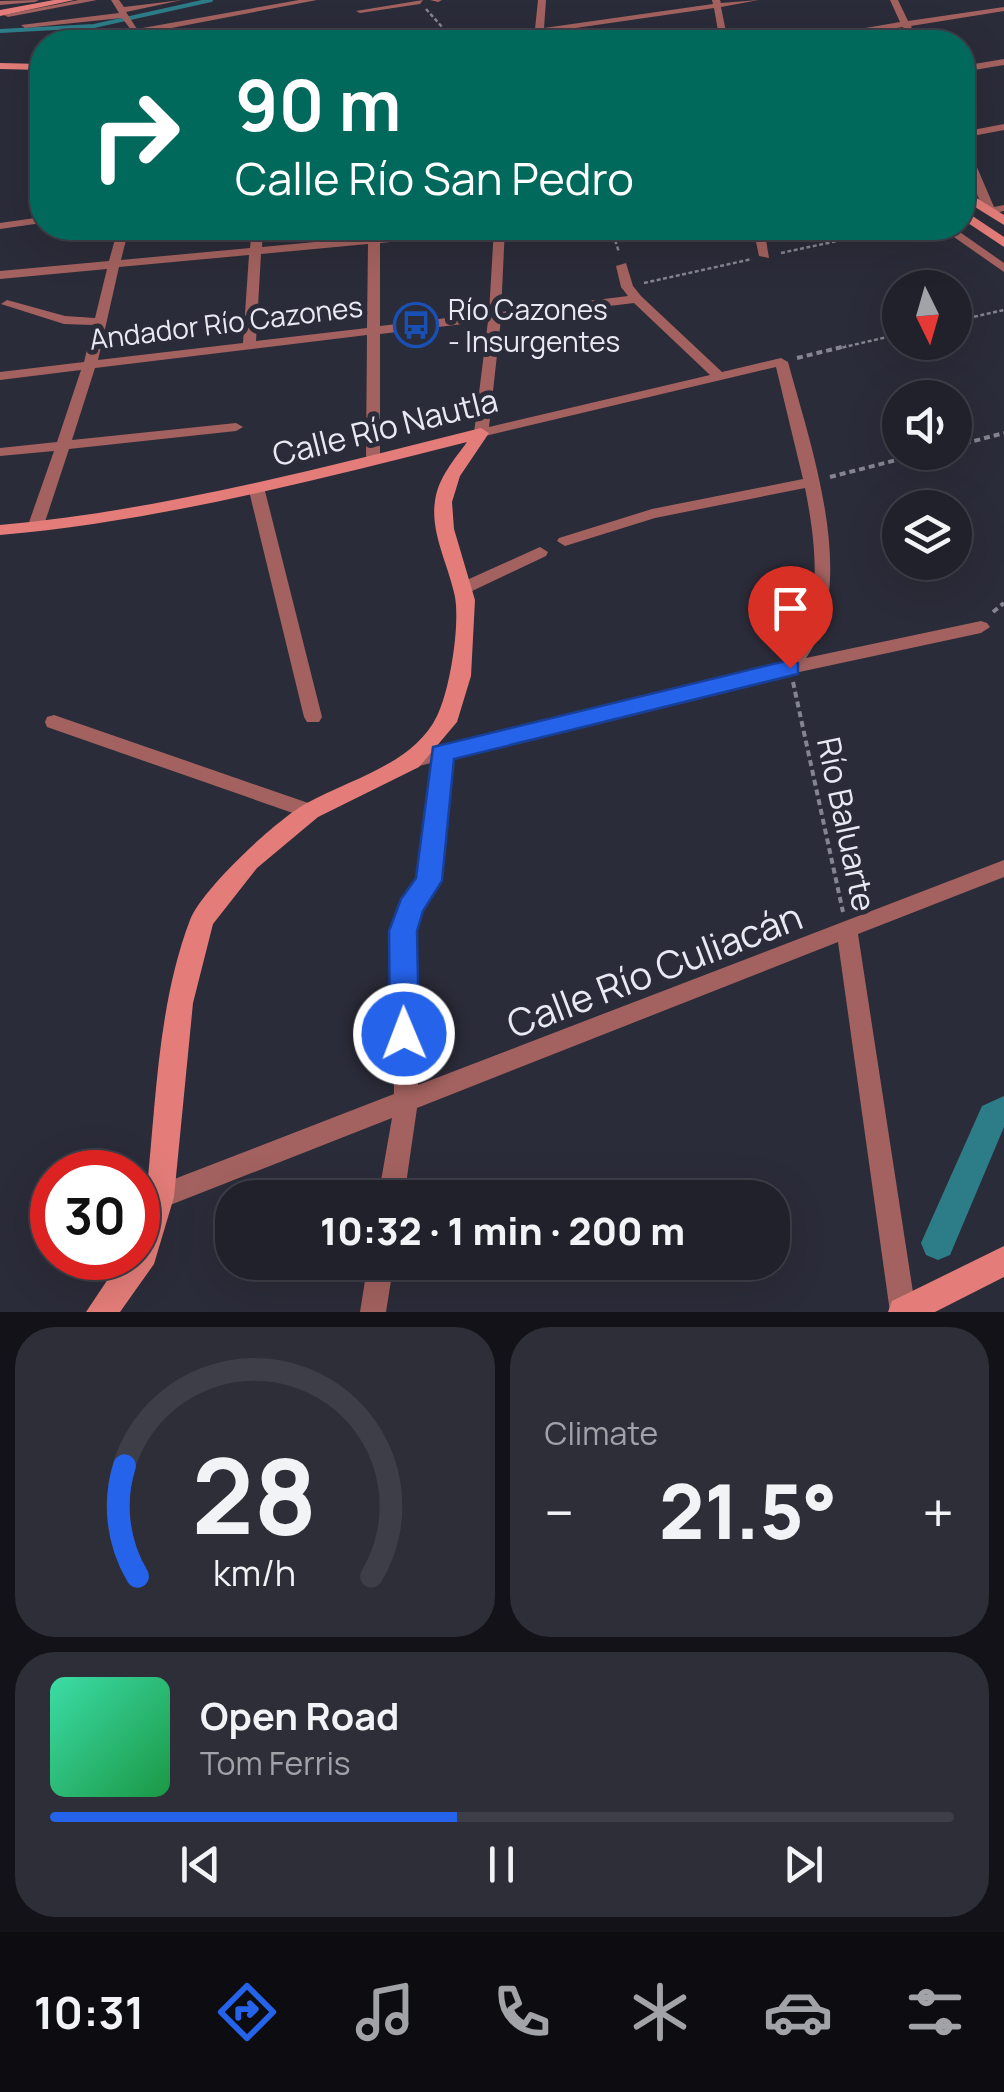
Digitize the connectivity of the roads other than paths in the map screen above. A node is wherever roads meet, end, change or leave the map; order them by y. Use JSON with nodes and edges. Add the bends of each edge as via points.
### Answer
{"nodes":[{"id":1,"x":38,"y":0,"type":"edge"},
{"id":2,"x":70,"y":0,"type":"edge"},
{"id":3,"x":93,"y":0,"type":"edge"},
{"id":4,"x":115,"y":0,"type":"edge"},
{"id":5,"x":178,"y":0,"type":"edge"},
{"id":6,"x":313,"y":0,"type":"edge"},
{"id":7,"x":436,"y":0,"type":"edge"},
{"id":8,"x":542,"y":0,"type":"edge"},
{"id":9,"x":755,"y":0,"type":"edge"},
{"id":10,"x":894,"y":0,"type":"edge"},
{"id":11,"x":716,"y":3,"type":"edge"},
{"id":12,"x":422,"y":5,"type":"edge"},
{"id":13,"x":2,"y":9,"type":"edge"},
{"id":14,"x":1004,"y":9,"type":"edge"},
{"id":15,"x":360,"y":11,"type":"dead end"},
{"id":16,"x":126,"y":20,"type":"junction"},
{"id":17,"x":25,"y":24,"type":"dead end"},
{"id":18,"x":906,"y":24,"type":"junction"},
{"id":19,"x":539,"y":30,"type":"edge"},
{"id":20,"x":551,"y":30,"type":"edge"},
{"id":21,"x":722,"y":30,"type":"edge"},
{"id":22,"x":867,"y":30,"type":"edge"},
{"id":23,"x":909,"y":30,"type":"edge"},
{"id":24,"x":1004,"y":62,"type":"edge"},
{"id":25,"x":0,"y":63,"type":"edge"},
{"id":26,"x":30,"y":64,"type":"edge"},
{"id":27,"x":975,"y":67,"type":"edge"},
{"id":28,"x":1004,"y":127,"type":"edge"},
{"id":29,"x":975,"y":133,"type":"edge"},
{"id":30,"x":975,"y":168,"type":"edge"},
{"id":31,"x":997,"y":209,"type":"edge"},
{"id":32,"x":1004,"y":221,"type":"edge"},
{"id":33,"x":30,"y":222,"type":"edge"},
{"id":34,"x":975,"y":222,"type":"edge"},
{"id":35,"x":0,"y":226,"type":"edge"},
{"id":36,"x":121,"y":240,"type":"edge"},
{"id":37,"x":256,"y":240,"type":"edge"},
{"id":38,"x":335,"y":240,"type":"edge"},
{"id":39,"x":375,"y":240,"type":"edge"},
{"id":40,"x":498,"y":240,"type":"edge"},
{"id":41,"x":761,"y":240,"type":"edge"},
{"id":42,"x":964,"y":240,"type":"edge"},
{"id":43,"x":1004,"y":243,"type":"edge"},
{"id":44,"x":254,"y":252,"type":"junction"},
{"id":45,"x":765,"y":256,"type":"dead end"},
{"id":46,"x":118,"y":264,"type":"junction"},
{"id":47,"x":622,"y":266,"type":"road end"},
{"id":48,"x":1004,"y":268,"type":"edge"},
{"id":49,"x":0,"y":275,"type":"edge"},
{"id":50,"x":637,"y":299,"type":"junction"},
{"id":51,"x":7,"y":304,"type":"dead end"},
{"id":52,"x":495,"y":316,"type":"junction"},
{"id":53,"x":102,"y":322,"type":"junction"},
{"id":54,"x":376,"y":330,"type":"junction"},
{"id":55,"x":249,"y":346,"type":"junction"},
{"id":56,"x":90,"y":364,"type":"junction"},
{"id":57,"x":0,"y":376,"type":"edge"},
{"id":58,"x":719,"y":376,"type":"junction"},
{"id":59,"x":236,"y":427,"type":"dead end"},
{"id":60,"x":481,"y":433,"type":"junction"},
{"id":61,"x":62,"y":446,"type":"junction"},
{"id":62,"x":0,"y":452,"type":"edge"},
{"id":63,"x":373,"y":460,"type":"junction"},
{"id":64,"x":811,"y":482,"type":"junction"},
{"id":65,"x":257,"y":491,"type":"junction"},
{"id":66,"x":35,"y":528,"type":"junction"},
{"id":67,"x":0,"y":530,"type":"edge"},
{"id":68,"x":565,"y":541,"type":"dead end"},
{"id":69,"x":540,"y":552,"type":"dead end"},
{"id":70,"x":464,"y":588,"type":"junction"},
{"id":71,"x":982,"y":627,"type":"dead end"},
{"id":72,"x":790,"y":668,"type":"junction"},
{"id":73,"x":313,"y":717,"type":"dead end"},
{"id":74,"x":54,"y":722,"type":"dead end"},
{"id":75,"x":442,"y":753,"type":"junction"},
{"id":76,"x":410,"y":761,"type":"junction"},
{"id":77,"x":310,"y":811,"type":"junction"},
{"id":78,"x":1004,"y":868,"type":"edge"},
{"id":79,"x":847,"y":931,"type":"junction"},
{"id":80,"x":406,"y":1103,"type":"junction"},
{"id":81,"x":394,"y":1180,"type":"edge"},
{"id":82,"x":160,"y":1198,"type":"joint"},
{"id":83,"x":1004,"y":1261,"type":"edge"},
{"id":84,"x":124,"y":1280,"type":"edge"},
{"id":85,"x":377,"y":1280,"type":"edge"},
{"id":86,"x":101,"y":1312,"type":"edge"},
{"id":87,"x":373,"y":1312,"type":"edge"},
{"id":88,"x":903,"y":1312,"type":"edge"}],
"edges":[{"from":1,"to":13,"type":"street"},
{"from":2,"to":13,"type":"street"},
{"from":3,"to":13,"type":"street"},
{"from":4,"to":16,"type":"street"},
{"from":5,"to":16,"type":"street"},
{"from":6,"to":16,"type":"street"},
{"from":7,"to":12,"type":"street"},
{"from":8,"to":19,"type":"street"},
{"from":9,"to":11,"type":"street"},
{"from":10,"to":18,"type":"street"},
{"from":11,"to":20,"type":"street"},
{"from":11,"to":21,"type":"street"},
{"from":12,"to":15,"type":"street"},
{"from":14,"to":18,"type":"street"},
{"from":16,"to":17,"type":"street"},
{"from":18,"to":22,"type":"street"},
{"from":18,"to":23,"type":"street"},
{"from":24,"to":27,"type":"street"},
{"from":25,"to":26,"type":"street"},
{"from":28,"to":29,"type":"street"},
{"from":30,"to":31,"type":"street"},
{"from":31,"to":32,"type":"street"},
{"from":33,"to":35,"type":"street"},
{"from":34,"to":43,"type":"street"},
{"from":36,"to":46,"type":"street"},
{"from":37,"to":44,"type":"street"},
{"from":38,"to":44,"type":"street"},
{"from":39,"to":54,"type":"street"},
{"from":40,"to":52,"type":"street"},
{"from":41,"to":45,"type":"street"},
{"from":42,"to":48,"type":"street"},
{"from":44,"to":46,"type":"street"},
{"from":44,"to":55,"type":"street"},
{"from":46,"to":49,"type":"street"},
{"from":46,"to":53,"type":"street"},
{"from":47,"to":50,"type":"street"},
{"from":50,"to":52,"type":"street","name":"Andador Río Cazones"},
{"from":50,"to":58,"type":"street"},
{"from":51,"to":53,"type":"street","via":[[64,320]]},
{"from":52,"to":54,"type":"street","name":"Andador Río Cazones"},
{"from":52,"to":60,"type":"street"},
{"from":53,"to":56,"type":"street"},
{"from":54,"to":55,"type":"street","name":"Andador Río Cazones"},
{"from":54,"to":63,"type":"street"},
{"from":55,"to":56,"type":"street","name":"Andador Río Cazones"},
{"from":56,"to":57,"type":"street","name":"Andador Río Cazones"},
{"from":56,"to":61,"type":"street"},
{"from":58,"to":60,"type":"street","name":"Calle Río Nautla"},
{"from":58,"to":64,"type":"street","name":"Calle Río Nautla","via":[[781,362]]},
{"from":59,"to":61,"type":"street"},
{"from":60,"to":63,"type":"street","name":"Calle Río Nautla"},
{"from":60,"to":70,"type":"street","via":[[451,476],[443,502]]},
{"from":61,"to":62,"type":"street"},
{"from":61,"to":66,"type":"street"},
{"from":63,"to":65,"type":"street","name":"Calle Río Nautla"},
{"from":64,"to":68,"type":"street","via":[[652,514]]},
{"from":64,"to":72,"type":"street","via":[[820,549],[815,630]]},
{"from":65,"to":66,"type":"street","name":"Calle Río Nautla"},
{"from":65,"to":73,"type":"street"},
{"from":66,"to":67,"type":"street","name":"Calle Río Nautla"},
{"from":69,"to":70,"type":"street"},
{"from":70,"to":76,"type":"street","via":[[460,676],[446,722]]},
{"from":71,"to":72,"type":"street"},
{"from":72,"to":75,"type":"street"},
{"from":74,"to":77,"type":"street"},
{"from":75,"to":76,"type":"street"},
{"from":75,"to":80,"type":"street","via":[[429,881],[403,931]]},
{"from":76,"to":77,"type":"street"},
{"from":77,"to":82,"type":"street","via":[[250,861],[202,920],[180,1003]]},
{"from":78,"to":79,"type":"street","name":"Calle Río Culiacán"},
{"from":79,"to":80,"type":"street","name":"Calle Río Culiacán"},
{"from":79,"to":88,"type":"street"},
{"from":80,"to":81,"type":"street"},
{"from":80,"to":82,"type":"street","name":"Calle Río Culiacán"},
{"from":83,"to":88,"type":"street"},
{"from":84,"to":86,"type":"street"},
{"from":85,"to":87,"type":"street"}]}
